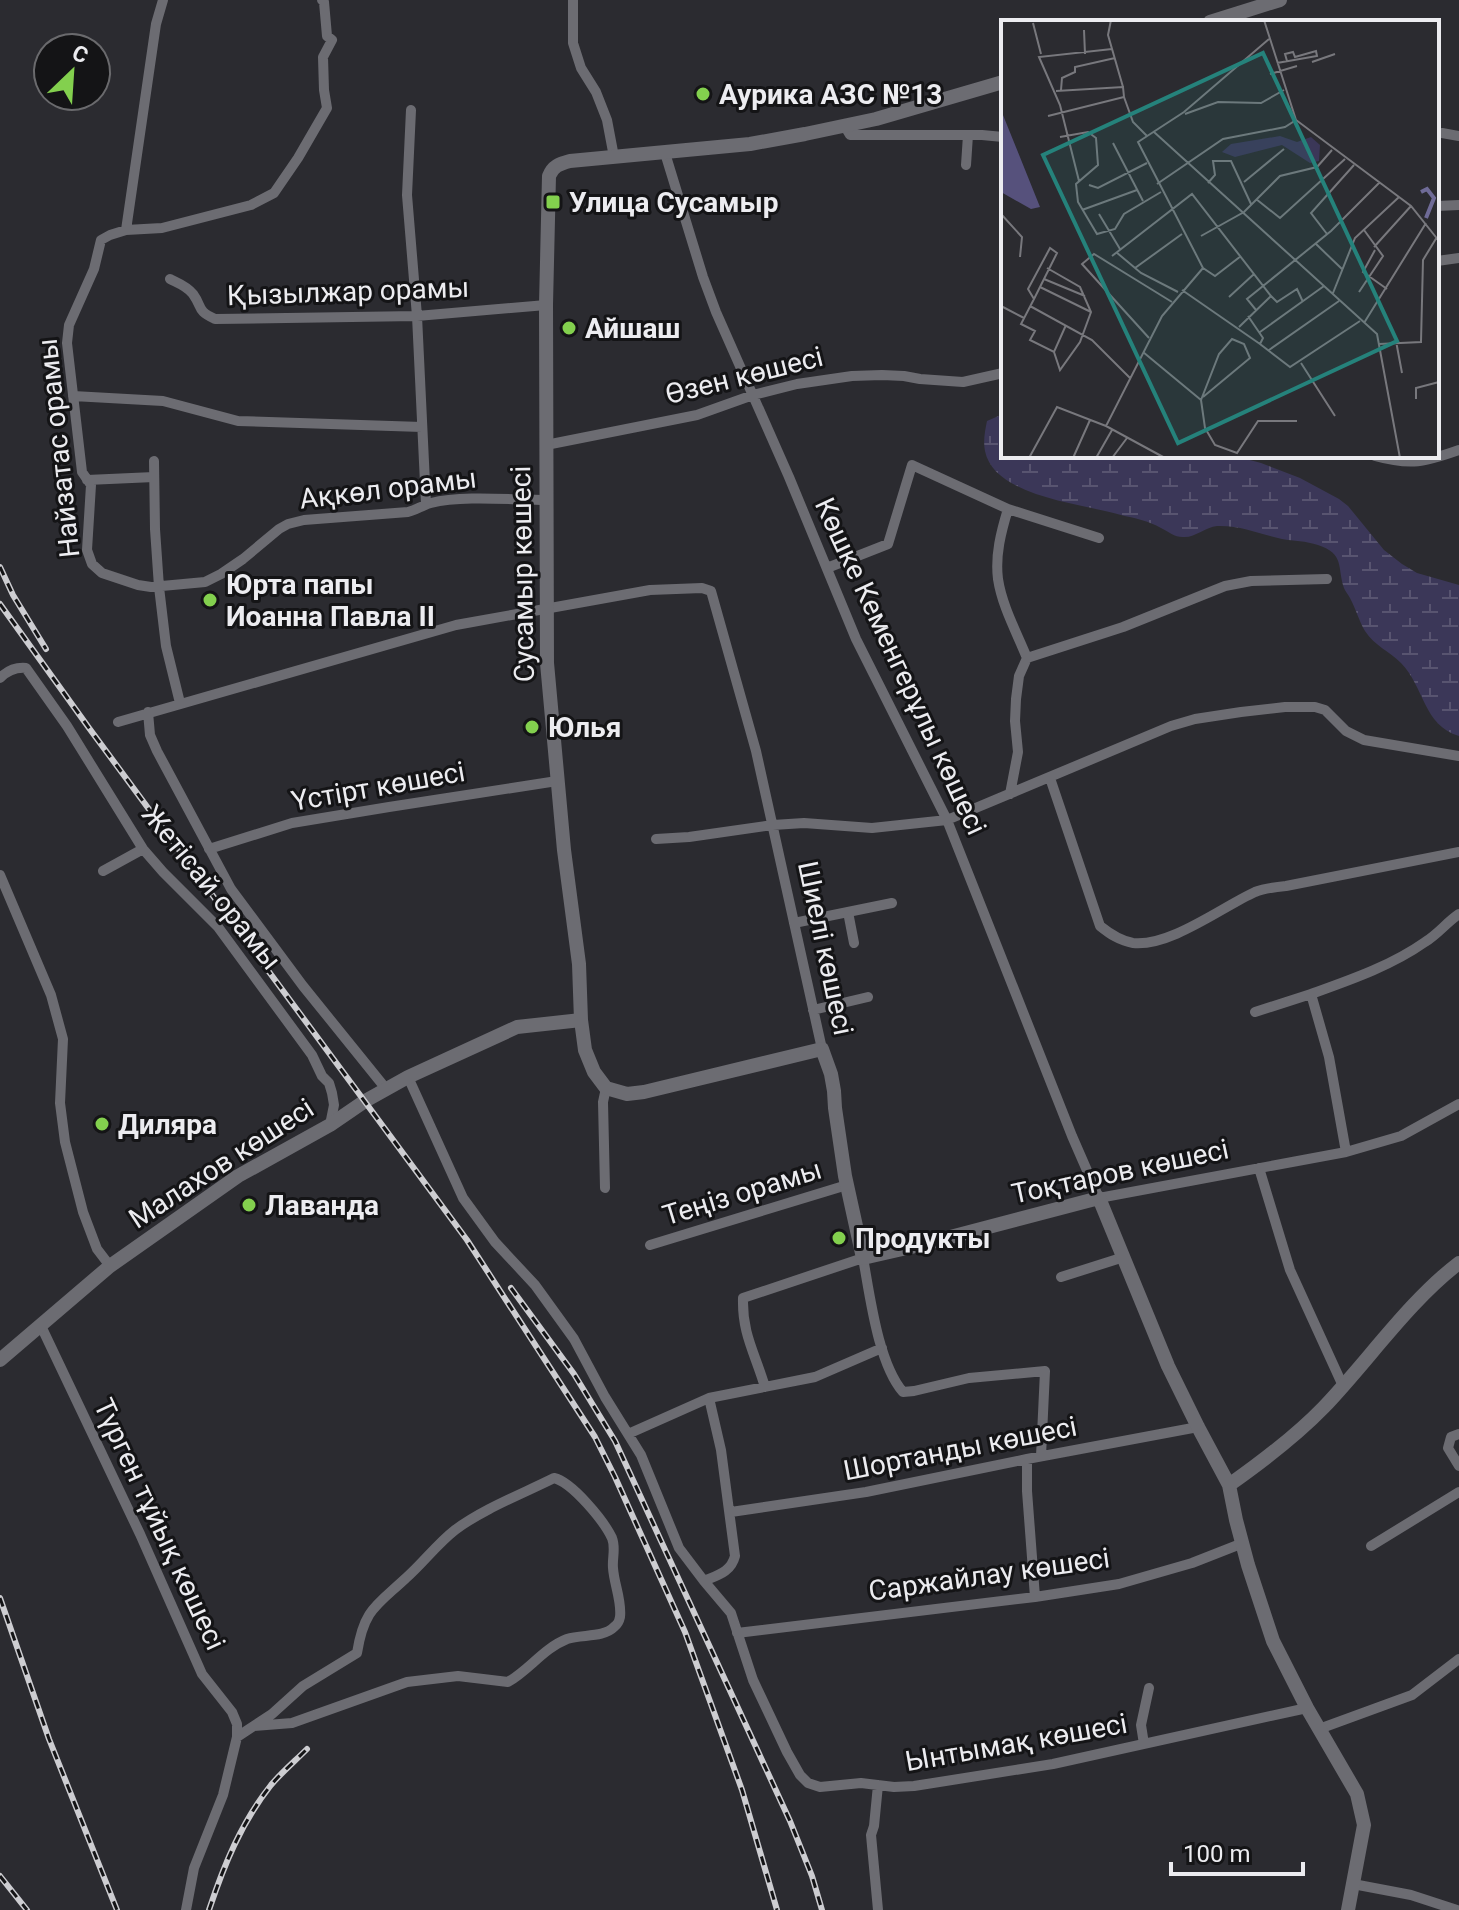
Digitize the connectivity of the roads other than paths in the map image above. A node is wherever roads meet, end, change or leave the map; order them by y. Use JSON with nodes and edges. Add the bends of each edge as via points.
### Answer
{"nodes":[{"id":1,"x":163,"y":0,"type":"edge"},
{"id":2,"x":322,"y":0,"type":"edge"},
{"id":3,"x":573,"y":0,"type":"edge"},
{"id":4,"x":1280,"y":0,"type":"edge"},
{"id":5,"x":1223,"y":20,"type":"edge"},
{"id":6,"x":1001,"y":83,"type":"edge"},
{"id":7,"x":411,"y":110,"type":"dead end"},
{"id":8,"x":844,"y":125,"type":"junction"},
{"id":9,"x":1442,"y":133,"type":"dead end"},
{"id":10,"x":968,"y":135,"type":"junction"},
{"id":11,"x":1459,"y":136,"type":"edge"},
{"id":12,"x":1001,"y":137,"type":"edge"},
{"id":13,"x":665,"y":153,"type":"junction"},
{"id":14,"x":614,"y":157,"type":"junction"},
{"id":15,"x":966,"y":165,"type":"dead end"},
{"id":16,"x":1459,"y":205,"type":"edge"},
{"id":17,"x":1439,"y":206,"type":"edge"},
{"id":18,"x":126,"y":230,"type":"junction"},
{"id":19,"x":1459,"y":258,"type":"edge"},
{"id":20,"x":1439,"y":261,"type":"edge"},
{"id":21,"x":170,"y":279,"type":"dead end"},
{"id":22,"x":546,"y":305,"type":"junction"},
{"id":23,"x":417,"y":316,"type":"junction"},
{"id":24,"x":1001,"y":373,"type":"edge"},
{"id":25,"x":753,"y":395,"type":"junction"},
{"id":26,"x":73,"y":396,"type":"junction"},
{"id":27,"x":422,"y":427,"type":"junction"},
{"id":28,"x":546,"y":445,"type":"junction"},
{"id":29,"x":1459,"y":450,"type":"edge"},
{"id":30,"x":1439,"y":456,"type":"edge"},
{"id":31,"x":1384,"y":458,"type":"edge"},
{"id":32,"x":1434,"y":458,"type":"edge"},
{"id":33,"x":154,"y":461,"type":"dead end"},
{"id":34,"x":154,"y":477,"type":"junction"},
{"id":35,"x":87,"y":480,"type":"junction"},
{"id":36,"x":547,"y":500,"type":"junction"},
{"id":37,"x":426,"y":504,"type":"junction"},
{"id":38,"x":1008,"y":509,"type":"junction"},
{"id":39,"x":1099,"y":538,"type":"dead end"},
{"id":40,"x":827,"y":568,"type":"junction"},
{"id":41,"x":1327,"y":579,"type":"dead end"},
{"id":42,"x":159,"y":587,"type":"junction"},
{"id":43,"x":546,"y":607,"type":"junction"},
{"id":44,"x":1027,"y":658,"type":"junction"},
{"id":45,"x":0,"y":678,"type":"edge"},
{"id":46,"x":180,"y":703,"type":"junction"},
{"id":47,"x":148,"y":712,"type":"junction"},
{"id":48,"x":118,"y":722,"type":"dead end"},
{"id":49,"x":1459,"y":756,"type":"edge"},
{"id":50,"x":1050,"y":778,"type":"junction"},
{"id":51,"x":557,"y":781,"type":"junction"},
{"id":52,"x":1010,"y":794,"type":"junction"},
{"id":53,"x":947,"y":820,"type":"junction"},
{"id":54,"x":773,"y":825,"type":"junction"},
{"id":55,"x":656,"y":839,"type":"dead end"},
{"id":56,"x":143,"y":849,"type":"junction"},
{"id":57,"x":209,"y":849,"type":"junction"},
{"id":58,"x":1459,"y":852,"type":"edge"},
{"id":59,"x":103,"y":871,"type":"dead end"},
{"id":60,"x":0,"y":875,"type":"edge"},
{"id":61,"x":892,"y":903,"type":"dead end"},
{"id":62,"x":848,"y":912,"type":"junction"},
{"id":63,"x":1459,"y":914,"type":"edge"},
{"id":64,"x":794,"y":923,"type":"junction"},
{"id":65,"x":854,"y":943,"type":"dead end"},
{"id":66,"x":1311,"y":994,"type":"junction"},
{"id":67,"x":868,"y":997,"type":"dead end"},
{"id":68,"x":813,"y":1010,"type":"junction"},
{"id":69,"x":1255,"y":1012,"type":"dead end"},
{"id":70,"x":581,"y":1020,"type":"junction"},
{"id":71,"x":822,"y":1049,"type":"junction"},
{"id":72,"x":408,"y":1077,"type":"junction"},
{"id":73,"x":606,"y":1088,"type":"junction"},
{"id":74,"x":387,"y":1090,"type":"junction"},
{"id":75,"x":1459,"y":1104,"type":"edge"},
{"id":76,"x":330,"y":1125,"type":"junction"},
{"id":77,"x":1346,"y":1152,"type":"junction"},
{"id":78,"x":1259,"y":1168,"type":"junction"},
{"id":79,"x":847,"y":1185,"type":"junction"},
{"id":80,"x":605,"y":1188,"type":"dead end"},
{"id":81,"x":1099,"y":1198,"type":"junction"},
{"id":82,"x":650,"y":1245,"type":"dead end"},
{"id":83,"x":1124,"y":1257,"type":"junction"},
{"id":84,"x":863,"y":1258,"type":"junction"},
{"id":85,"x":1459,"y":1263,"type":"edge"},
{"id":86,"x":110,"y":1266,"type":"junction"},
{"id":87,"x":1061,"y":1277,"type":"dead end"},
{"id":88,"x":41,"y":1326,"type":"junction"},
{"id":89,"x":882,"y":1348,"type":"junction"},
{"id":90,"x":0,"y":1360,"type":"edge"},
{"id":91,"x":1343,"y":1386,"type":"junction"},
{"id":92,"x":765,"y":1387,"type":"junction"},
{"id":93,"x":709,"y":1398,"type":"junction"},
{"id":94,"x":1198,"y":1427,"type":"junction"},
{"id":95,"x":628,"y":1434,"type":"junction"},
{"id":96,"x":1455,"y":1435,"type":"edge"},
{"id":97,"x":1041,"y":1456,"type":"junction"},
{"id":98,"x":1027,"y":1459,"type":"junction"},
{"id":99,"x":1459,"y":1466,"type":"edge"},
{"id":100,"x":1229,"y":1485,"type":"junction"},
{"id":101,"x":1459,"y":1492,"type":"edge"},
{"id":102,"x":731,"y":1512,"type":"junction"},
{"id":103,"x":1243,"y":1543,"type":"junction"},
{"id":104,"x":1371,"y":1546,"type":"dead end"},
{"id":105,"x":704,"y":1581,"type":"junction"},
{"id":106,"x":1035,"y":1597,"type":"junction"},
{"id":107,"x":737,"y":1633,"type":"junction"},
{"id":108,"x":1459,"y":1659,"type":"edge"},
{"id":109,"x":1149,"y":1688,"type":"dead end"},
{"id":110,"x":1307,"y":1708,"type":"junction"},
{"id":111,"x":254,"y":1726,"type":"junction"},
{"id":112,"x":1319,"y":1729,"type":"junction"},
{"id":113,"x":237,"y":1737,"type":"junction"},
{"id":114,"x":1144,"y":1744,"type":"junction"},
{"id":115,"x":878,"y":1785,"type":"junction"},
{"id":116,"x":1353,"y":1884,"type":"junction"},
{"id":117,"x":1452,"y":1909,"type":"edge"},
{"id":118,"x":186,"y":1910,"type":"edge"},
{"id":119,"x":878,"y":1910,"type":"edge"},
{"id":120,"x":1348,"y":1910,"type":"edge"}],
"edges":[{"from":1,"to":18,"type":"street"},
{"from":2,"to":18,"type":"street","via":[[332,40],[323,57],[327,108],[274,193],[251,205],[162,228]]},
{"from":3,"to":14,"type":"street","via":[[573,43],[607,120]]},
{"from":4,"to":5,"type":"main road"},
{"from":6,"to":8,"type":"main road"},
{"from":7,"to":23,"type":"street","via":[[407,195]]},
{"from":8,"to":10,"type":"street","via":[[850,135]]},
{"from":8,"to":13,"type":"main road","via":[[750,144]]},
{"from":9,"to":11,"type":"street"},
{"from":10,"to":12,"type":"street"},
{"from":10,"to":15,"type":"street"},
{"from":13,"to":14,"type":"main road"},
{"from":13,"to":25,"type":"street","name":"Көшке Кеменгерұлы көшесі","via":[[703,277]]},
{"from":14,"to":22,"type":"main road","name":"Сусамыр көшесі","via":[[552,168]]},
{"from":16,"to":17,"type":"street"},
{"from":18,"to":26,"type":"street","name":"Найзатас орамы","via":[[101,240],[69,325]]},
{"from":19,"to":20,"type":"street"},
{"from":21,"to":23,"type":"street","name":"Қызылжар орамы","via":[[193,293],[203,313],[215,319]]},
{"from":22,"to":23,"type":"street","name":"Қызылжар орамы"},
{"from":22,"to":28,"type":"main road","name":"Сусамыр көшесі"},
{"from":23,"to":27,"type":"street"},
{"from":24,"to":25,"type":"street","name":"Өзен көшесі","via":[[963,382],[852,376]]},
{"from":25,"to":28,"type":"street","name":"Өзен көшесі","via":[[697,415]]},
{"from":25,"to":40,"type":"street","name":"Көшке Кеменгерұлы көшесі"},
{"from":26,"to":27,"type":"street","name":"Ақкөл орамы","via":[[163,401],[238,421]]},
{"from":26,"to":35,"type":"street","name":"Найзатас орамы"},
{"from":27,"to":37,"type":"street"},
{"from":28,"to":36,"type":"main road","name":"Сусамыр көшесі"},
{"from":29,"to":30,"type":"street"},
{"from":31,"to":32,"type":"street","via":[[1419,463]]},
{"from":33,"to":34,"type":"street"},
{"from":34,"to":35,"type":"street"},
{"from":34,"to":42,"type":"street"},
{"from":35,"to":42,"type":"street","name":"Найзатас орамы","via":[[87,550],[92,564],[102,573]]},
{"from":36,"to":37,"type":"street","name":"Ақкөл орамы"},
{"from":36,"to":43,"type":"main road","name":"Сусамыр көшесі"},
{"from":37,"to":42,"type":"street","name":"Ақкөл орамы","via":[[408,512],[288,524],[205,582]]},
{"from":38,"to":39,"type":"street"},
{"from":38,"to":40,"type":"street","via":[[912,465],[888,544]]},
{"from":38,"to":44,"type":"street","via":[[998,580]]},
{"from":40,"to":53,"type":"street","name":"Көшке Кеменгерұлы көшесі","via":[[856,639]]},
{"from":41,"to":44,"type":"street","via":[[1225,586]]},
{"from":42,"to":46,"type":"street"},
{"from":43,"to":46,"type":"street","via":[[456,625]]},
{"from":43,"to":51,"type":"main road","name":"Сусамыр көшесі"},
{"from":43,"to":54,"type":"street","name":"Шиелі көшесі","via":[[650,590],[711,591]]},
{"from":44,"to":52,"type":"street","via":[[1017,688],[1018,752]]},
{"from":45,"to":56,"type":"street","name":"Жетісай орамы","via":[[7,671],[26,668]]},
{"from":46,"to":47,"type":"street"},
{"from":47,"to":48,"type":"street"},
{"from":47,"to":57,"type":"street","via":[[157,751]]},
{"from":49,"to":50,"type":"street","via":[[1364,740],[1325,710],[1285,707],[1171,726]]},
{"from":50,"to":52,"type":"street"},
{"from":50,"to":58,"type":"street","via":[[1100,926],[1133,943],[1160,939],[1270,887]]},
{"from":51,"to":57,"type":"street","name":"Үстірт көшесі","via":[[292,823]]},
{"from":51,"to":70,"type":"main road","name":"Сусамыр көшесі"},
{"from":52,"to":53,"type":"street"},
{"from":53,"to":54,"type":"street","via":[[872,828]]},
{"from":53,"to":81,"type":"street","name":"Көшке Кеменгерұлы көшесі"},
{"from":54,"to":55,"type":"street"},
{"from":54,"to":64,"type":"street","name":"Шиелі көшесі"},
{"from":56,"to":59,"type":"street"},
{"from":56,"to":76,"type":"street","name":"Жетісай орамы","via":[[218,927],[312,1055],[332,1093]]},
{"from":57,"to":74,"type":"street","via":[[231,889]]},
{"from":60,"to":86,"type":"street","via":[[51,995],[63,1039],[60,1103],[65,1142],[83,1212],[97,1249]]},
{"from":61,"to":62,"type":"street"},
{"from":62,"to":64,"type":"street"},
{"from":62,"to":65,"type":"street"},
{"from":63,"to":66,"type":"street","via":[[1406,954]]},
{"from":64,"to":68,"type":"street","name":"Шиелі көшесі"},
{"from":66,"to":69,"type":"street"},
{"from":66,"to":77,"type":"street"},
{"from":67,"to":68,"type":"street"},
{"from":68,"to":71,"type":"street","name":"Шиелі көшесі"},
{"from":70,"to":72,"type":"main road","name":"Малахов көшесі","via":[[517,1027]]},
{"from":70,"to":73,"type":"main road","name":"Сусамыр көшесі","via":[[585,1050]]},
{"from":71,"to":73,"type":"main road","via":[[644,1092]]},
{"from":71,"to":79,"type":"main road","name":"Шиелі көшесі","via":[[831,1074]]},
{"from":72,"to":74,"type":"main road","name":"Малахов көшесі"},
{"from":72,"to":95,"type":"street","name":"Ынтымақ көшесі","via":[[463,1198],[561,1318]]},
{"from":73,"to":80,"type":"street"},
{"from":74,"to":76,"type":"main road","name":"Малахов көшесі"},
{"from":75,"to":77,"type":"street","name":"Тоқтаров көшесі","via":[[1401,1136]]},
{"from":76,"to":86,"type":"main road","name":"Малахов көшесі","via":[[238,1176]]},
{"from":77,"to":78,"type":"street","name":"Тоқтаров көшесі"},
{"from":78,"to":81,"type":"street","name":"Тоқтаров көшесі"},
{"from":78,"to":91,"type":"street","via":[[1290,1270]]},
{"from":79,"to":82,"type":"street","name":"Теңіз орамы"},
{"from":79,"to":84,"type":"main road","name":"Шиелі көшесі"},
{"from":81,"to":83,"type":"main road"},
{"from":81,"to":84,"type":"main road","name":"Тоқтаров көшесі"},
{"from":83,"to":87,"type":"street"},
{"from":83,"to":94,"type":"main road"},
{"from":84,"to":89,"type":"street","name":"Шиелі көшесі"},
{"from":84,"to":92,"type":"street","name":"Тоқтаров көшесі","via":[[743,1298],[747,1339]]},
{"from":85,"to":91,"type":"main road"},
{"from":86,"to":88,"type":"main road","name":"Малахов көшесі"},
{"from":88,"to":90,"type":"main road","name":"Малахов көшесі"},
{"from":88,"to":113,"type":"street","name":"Түрген тұйық көшесі","via":[[202,1674],[232,1712]]},
{"from":89,"to":92,"type":"street","via":[[815,1377]]},
{"from":89,"to":97,"type":"street","name":"Шиелі көшесі","via":[[903,1392],[969,1378],[1045,1371]]},
{"from":91,"to":100,"type":"main road","via":[[1302,1428]]},
{"from":92,"to":93,"type":"street"},
{"from":93,"to":95,"type":"street"},
{"from":93,"to":102,"type":"street"},
{"from":94,"to":97,"type":"street","name":"Шортанды көшесі"},
{"from":94,"to":100,"type":"main road"},
{"from":95,"to":105,"type":"street","name":"Ынтымақ көшесі","via":[[679,1548]]},
{"from":96,"to":99,"type":"street","via":[[1448,1448]]},
{"from":97,"to":98,"type":"street","name":"Шортанды көшесі"},
{"from":98,"to":102,"type":"street","name":"Шортанды көшесі","via":[[866,1492]]},
{"from":98,"to":106,"type":"street"},
{"from":100,"to":103,"type":"main road"},
{"from":101,"to":104,"type":"street"},
{"from":102,"to":105,"type":"street","via":[[733,1564]]},
{"from":103,"to":106,"type":"street","name":"Саржайлау көшесі","via":[[1119,1584]]},
{"from":103,"to":110,"type":"main road","via":[[1273,1641]]},
{"from":105,"to":107,"type":"street","name":"Ынтымақ көшесі","via":[[731,1613]]},
{"from":106,"to":107,"type":"street","name":"Саржайлау көшесі"},
{"from":107,"to":115,"type":"street","name":"Ынтымақ көшесі","via":[[753,1680],[800,1775],[820,1787]]},
{"from":108,"to":112,"type":"street","via":[[1412,1695]]},
{"from":109,"to":114,"type":"street","via":[[1141,1725]]},
{"from":110,"to":112,"type":"main road"},
{"from":110,"to":114,"type":"street","name":"Ынтымақ көшесі"},
{"from":111,"to":111,"type":"street","via":[[292,1723],[407,1682],[458,1676],[508,1682],[557,1644],[613,1629],[620,1614],[612,1537],[582,1500],[554,1478],[479,1516],[454,1531],[372,1609],[357,1653],[303,1686]]},
{"from":111,"to":113,"type":"street"},
{"from":112,"to":116,"type":"main road","via":[[1357,1794],[1364,1825]]},
{"from":113,"to":118,"type":"street","via":[[223,1795],[194,1868]]},
{"from":114,"to":115,"type":"street","name":"Ынтымақ көшесі","via":[[929,1784]]},
{"from":115,"to":119,"type":"street","via":[[871,1835]]},
{"from":116,"to":117,"type":"street"},
{"from":116,"to":120,"type":"main road"}]}
